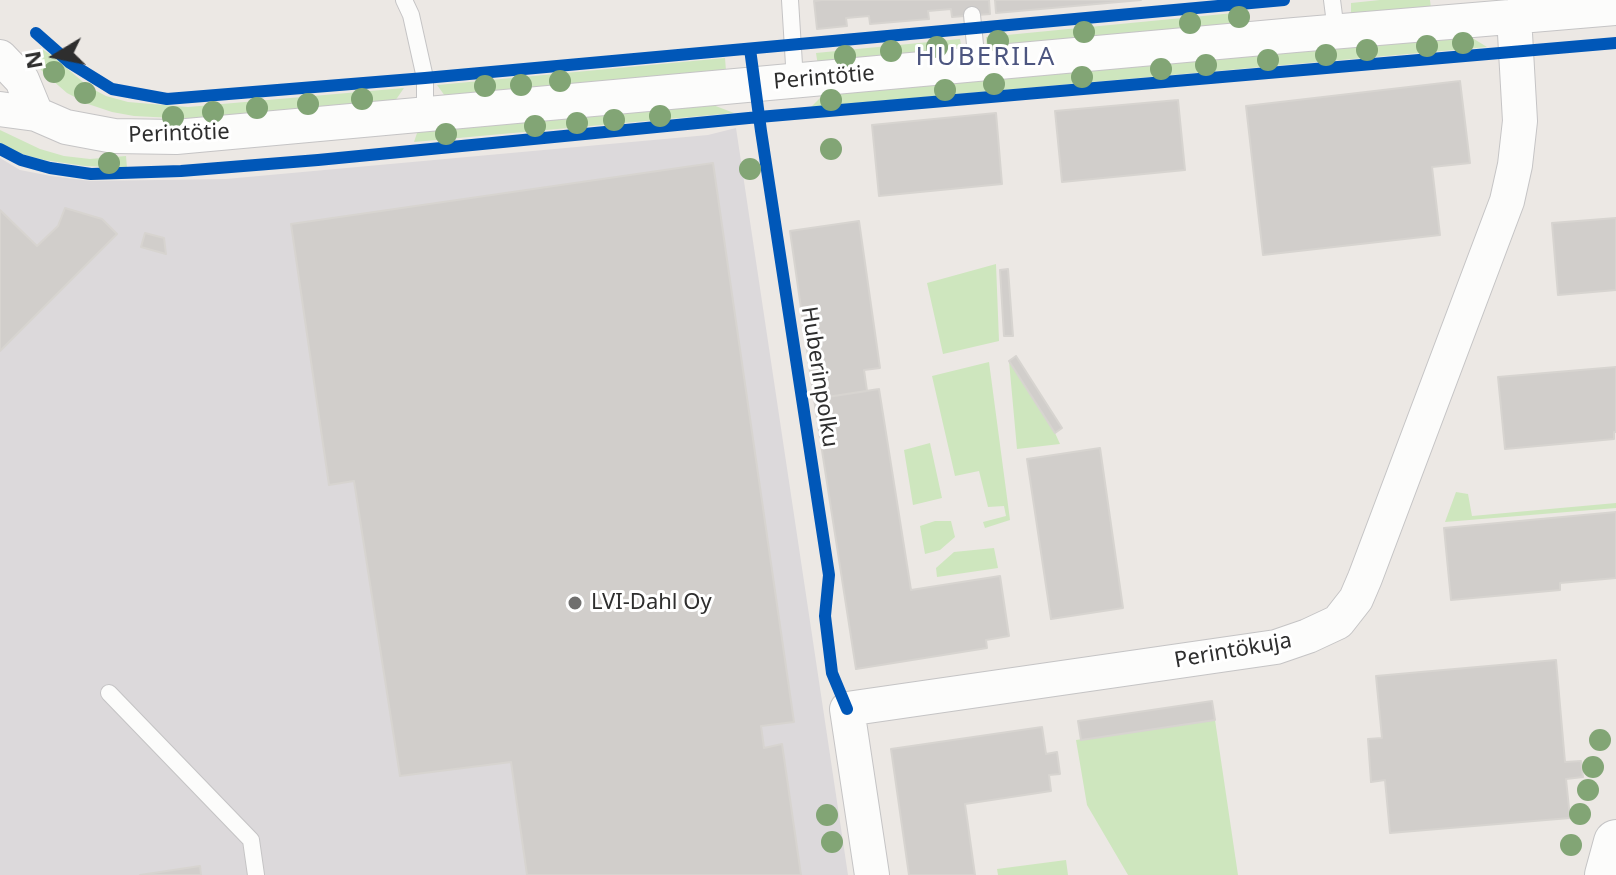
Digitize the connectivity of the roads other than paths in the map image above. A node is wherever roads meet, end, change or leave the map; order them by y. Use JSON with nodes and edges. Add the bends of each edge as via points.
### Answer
{"nodes":[{"id":1,"x":404,"y":0,"type":"edge"},
{"id":2,"x":790,"y":0,"type":"edge"},
{"id":3,"x":1616,"y":8,"type":"edge"},
{"id":4,"x":972,"y":15,"type":"dead end"},
{"id":5,"x":1334,"y":16,"type":"edge"},
{"id":6,"x":1514,"y":16,"type":"junction"},
{"id":7,"x":0,"y":57,"type":"edge"},
{"id":8,"x":977,"y":64,"type":"junction"},
{"id":9,"x":795,"y":81,"type":"junction"},
{"id":10,"x":0,"y":109,"type":"edge"},
{"id":11,"x":36,"y":114,"type":"junction"},
{"id":12,"x":425,"y":115,"type":"junction"},
{"id":13,"x":109,"y":693,"type":"dead end"},
{"id":14,"x":1616,"y":842,"type":"edge"},
{"id":15,"x":256,"y":875,"type":"edge"},
{"id":16,"x":872,"y":875,"type":"edge"},
{"id":17,"x":1607,"y":875,"type":"edge"}],
"edges":[{"from":1,"to":12,"type":"lane","via":[[425,78]]},
{"from":2,"to":9,"type":"lane"},
{"from":3,"to":6,"type":"street","name":"Perintötie"},
{"from":4,"to":8,"type":"lane"},
{"from":5,"to":6,"type":"street","name":"Perintötie"},
{"from":5,"to":8,"type":"street","name":"Perintötie"},
{"from":6,"to":16,"type":"street","name":"Perintökuja","via":[[1520,121],[1507,201],[1356,599],[1338,622],[1276,647],[847,709]]},
{"from":7,"to":11,"type":"street","via":[[22,80]]},
{"from":8,"to":9,"type":"street","name":"Perintötie"},
{"from":9,"to":12,"type":"street","name":"Perintötie"},
{"from":10,"to":11,"type":"street","name":"Perintötie"},
{"from":11,"to":12,"type":"street","name":"Perintötie","via":[[66,127],[114,136],[176,137]]},
{"from":13,"to":15,"type":"lane","via":[[251,840]]},
{"from":14,"to":17,"type":"street"}]}
